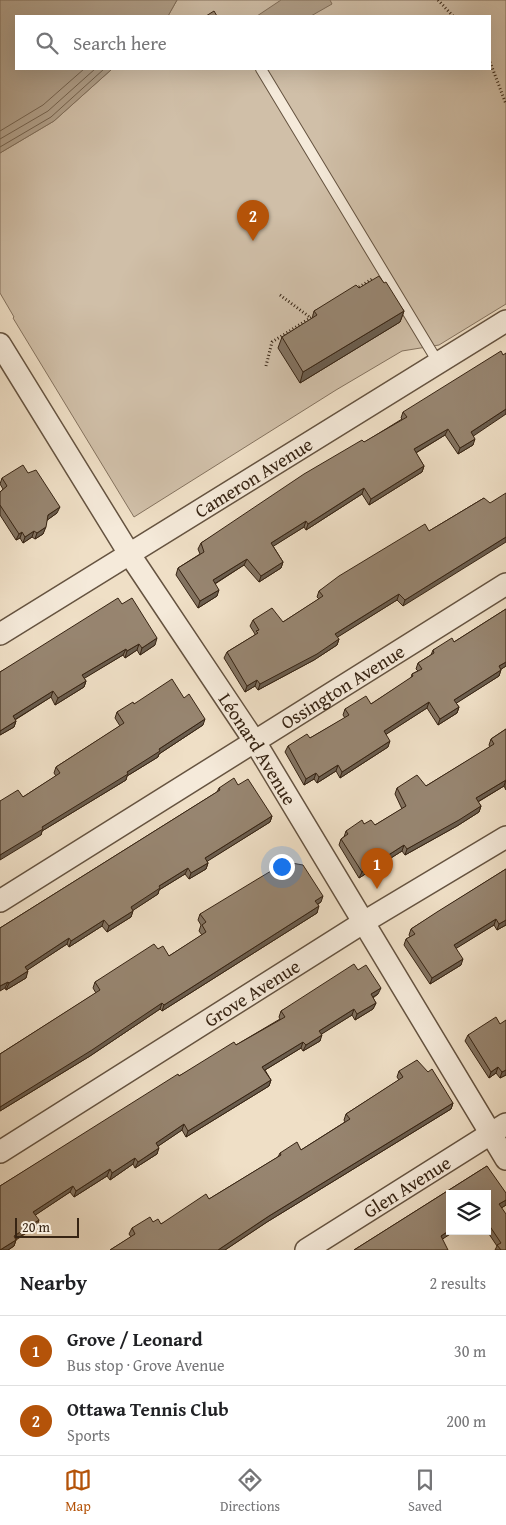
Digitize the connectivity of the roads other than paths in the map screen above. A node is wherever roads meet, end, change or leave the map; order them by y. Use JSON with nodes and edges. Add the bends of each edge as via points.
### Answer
{"nodes":[{"id":1,"x":262,"y":70,"type":"edge"},
{"id":2,"x":506,"y":321,"type":"edge"},
{"id":3,"x":0,"y":344,"type":"edge"},
{"id":4,"x":438,"y":364,"type":"junction"},
{"id":5,"x":130,"y":555,"type":"junction"},
{"id":6,"x":506,"y":584,"type":"edge"},
{"id":7,"x":0,"y":634,"type":"edge"},
{"id":8,"x":255,"y":742,"type":"junction"},
{"id":9,"x":506,"y":838,"type":"edge"},
{"id":10,"x":0,"y":901,"type":"edge"},
{"id":11,"x":364,"y":922,"type":"junction"},
{"id":12,"x":498,"y":1129,"type":"edge"},
{"id":13,"x":0,"y":1152,"type":"edge"},
{"id":14,"x":506,"y":1159,"type":"edge"},
{"id":15,"x":306,"y":1250,"type":"edge"}],
"edges":[{"from":1,"to":4,"type":"lane"},
{"from":2,"to":4,"type":"street","name":"Cameron Avenue"},
{"from":3,"to":5,"type":"street","name":"Léonard Avenue"},
{"from":4,"to":5,"type":"street","name":"Cameron Avenue"},
{"from":5,"to":7,"type":"street","name":"Cameron Avenue"},
{"from":5,"to":8,"type":"street","name":"Léonard Avenue"},
{"from":6,"to":8,"type":"street","name":"Ossington Avenue"},
{"from":8,"to":10,"type":"street","name":"Ossington Avenue"},
{"from":8,"to":11,"type":"street","name":"Léonard Avenue"},
{"from":9,"to":11,"type":"street","name":"Grove Avenue"},
{"from":11,"to":12,"type":"street","name":"Léonard Avenue"},
{"from":11,"to":13,"type":"street","name":"Grove Avenue"},
{"from":12,"to":14,"type":"street","name":"Léonard Avenue"},
{"from":12,"to":15,"type":"street","name":"Glen Avenue"}]}
